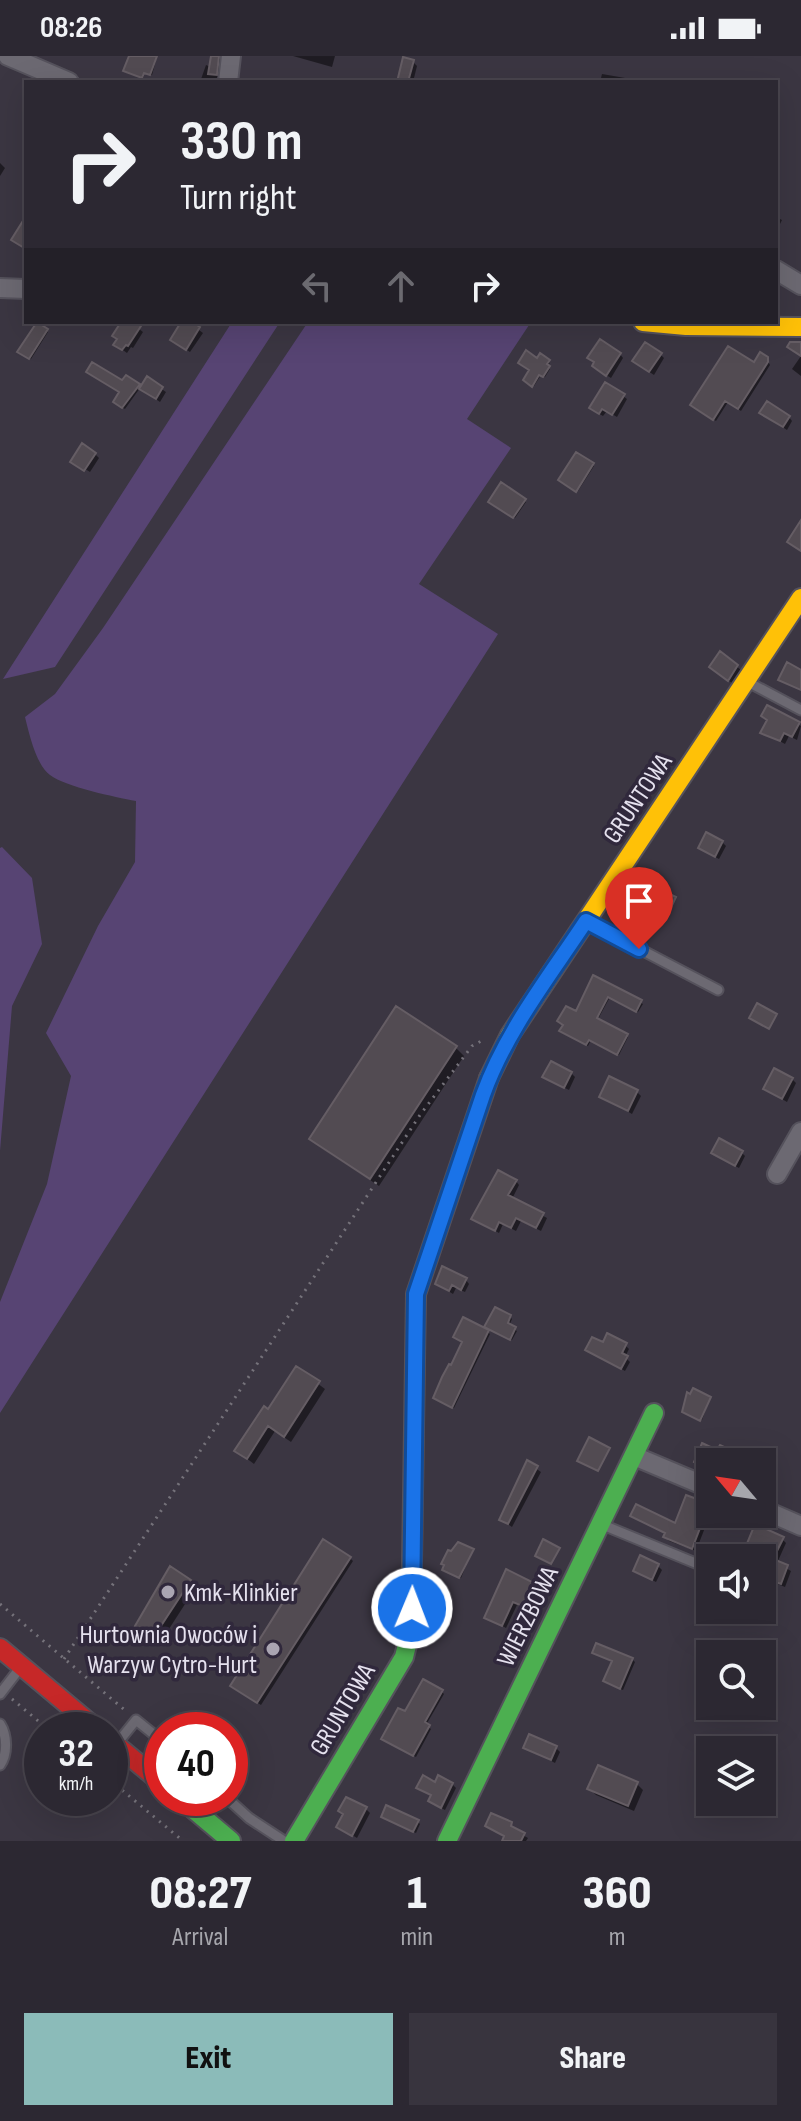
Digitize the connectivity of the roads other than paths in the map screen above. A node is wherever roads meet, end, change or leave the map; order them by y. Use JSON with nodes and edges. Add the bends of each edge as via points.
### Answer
{"nodes":[{"id":1,"x":8,"y":56,"type":"edge"},
{"id":2,"x":231,"y":56,"type":"edge"},
{"id":3,"x":64,"y":80,"type":"edge"},
{"id":4,"x":228,"y":80,"type":"edge"},
{"id":5,"x":778,"y":271,"type":"edge"},
{"id":6,"x":801,"y":285,"type":"edge"},
{"id":7,"x":0,"y":288,"type":"edge"},
{"id":8,"x":24,"y":289,"type":"edge"},
{"id":9,"x":664,"y":324,"type":"edge"},
{"id":10,"x":801,"y":327,"type":"edge"},
{"id":11,"x":801,"y":598,"type":"edge"},
{"id":12,"x":746,"y":681,"type":"junction"},
{"id":13,"x":801,"y":710,"type":"edge"},
{"id":14,"x":586,"y":921,"type":"junction"},
{"id":15,"x":718,"y":990,"type":"dead end"},
{"id":16,"x":801,"y":1132,"type":"edge"},
{"id":17,"x":777,"y":1174,"type":"dead end"},
{"id":18,"x":654,"y":1413,"type":"dead end"},
{"id":19,"x":634,"y":1456,"type":"junction"},
{"id":20,"x":696,"y":1482,"type":"edge"},
{"id":21,"x":776,"y":1515,"type":"edge"},
{"id":22,"x":600,"y":1524,"type":"junction"},
{"id":23,"x":801,"y":1526,"type":"edge"},
{"id":24,"x":696,"y":1563,"type":"edge"},
{"id":25,"x":0,"y":1648,"type":"edge"},
{"id":26,"x":21,"y":1666,"type":"junction"},
{"id":27,"x":1,"y":1692,"type":"edge"},
{"id":28,"x":76,"y":1712,"type":"edge"},
{"id":29,"x":0,"y":1724,"type":"edge"},
{"id":30,"x":144,"y":1726,"type":"edge"},
{"id":31,"x":128,"y":1728,"type":"edge"},
{"id":32,"x":128,"y":1755,"type":"edge"},
{"id":33,"x":0,"y":1765,"type":"edge"},
{"id":34,"x":144,"y":1768,"type":"edge"},
{"id":35,"x":201,"y":1816,"type":"edge"},
{"id":36,"x":247,"y":1816,"type":"edge"},
{"id":37,"x":231,"y":1841,"type":"edge"},
{"id":38,"x":284,"y":1841,"type":"edge"},
{"id":39,"x":294,"y":1841,"type":"edge"},
{"id":40,"x":447,"y":1841,"type":"edge"}],
"edges":[{"from":1,"to":3,"type":"street"},
{"from":2,"to":4,"type":"street"},
{"from":5,"to":6,"type":"street"},
{"from":7,"to":8,"type":"street"},
{"from":9,"to":10,"type":"street"},
{"from":11,"to":12,"type":"street","name":"GRUNTOWA"},
{"from":12,"to":13,"type":"lane"},
{"from":12,"to":14,"type":"street","name":"GRUNTOWA"},
{"from":14,"to":15,"type":"lane"},
{"from":14,"to":39,"type":"street","name":"GRUNTOWA","via":[[492,1069],[416,1294],[409,1642]]},
{"from":16,"to":17,"type":"street"},
{"from":18,"to":19,"type":"street","name":"WIERZBOWA"},
{"from":19,"to":20,"type":"street"},
{"from":19,"to":22,"type":"street","name":"WIERZBOWA"},
{"from":21,"to":23,"type":"street"},
{"from":22,"to":24,"type":"lane"},
{"from":22,"to":40,"type":"street","name":"WIERZBOWA"},
{"from":25,"to":26,"type":"street"},
{"from":26,"to":27,"type":"lane"},
{"from":26,"to":28,"type":"street"},
{"from":29,"to":33,"type":"lane","via":[[5,1731]]},
{"from":30,"to":31,"type":"lane","via":[[136,1720]]},
{"from":32,"to":34,"type":"street"},
{"from":35,"to":37,"type":"street"},
{"from":36,"to":38,"type":"lane"}]}
